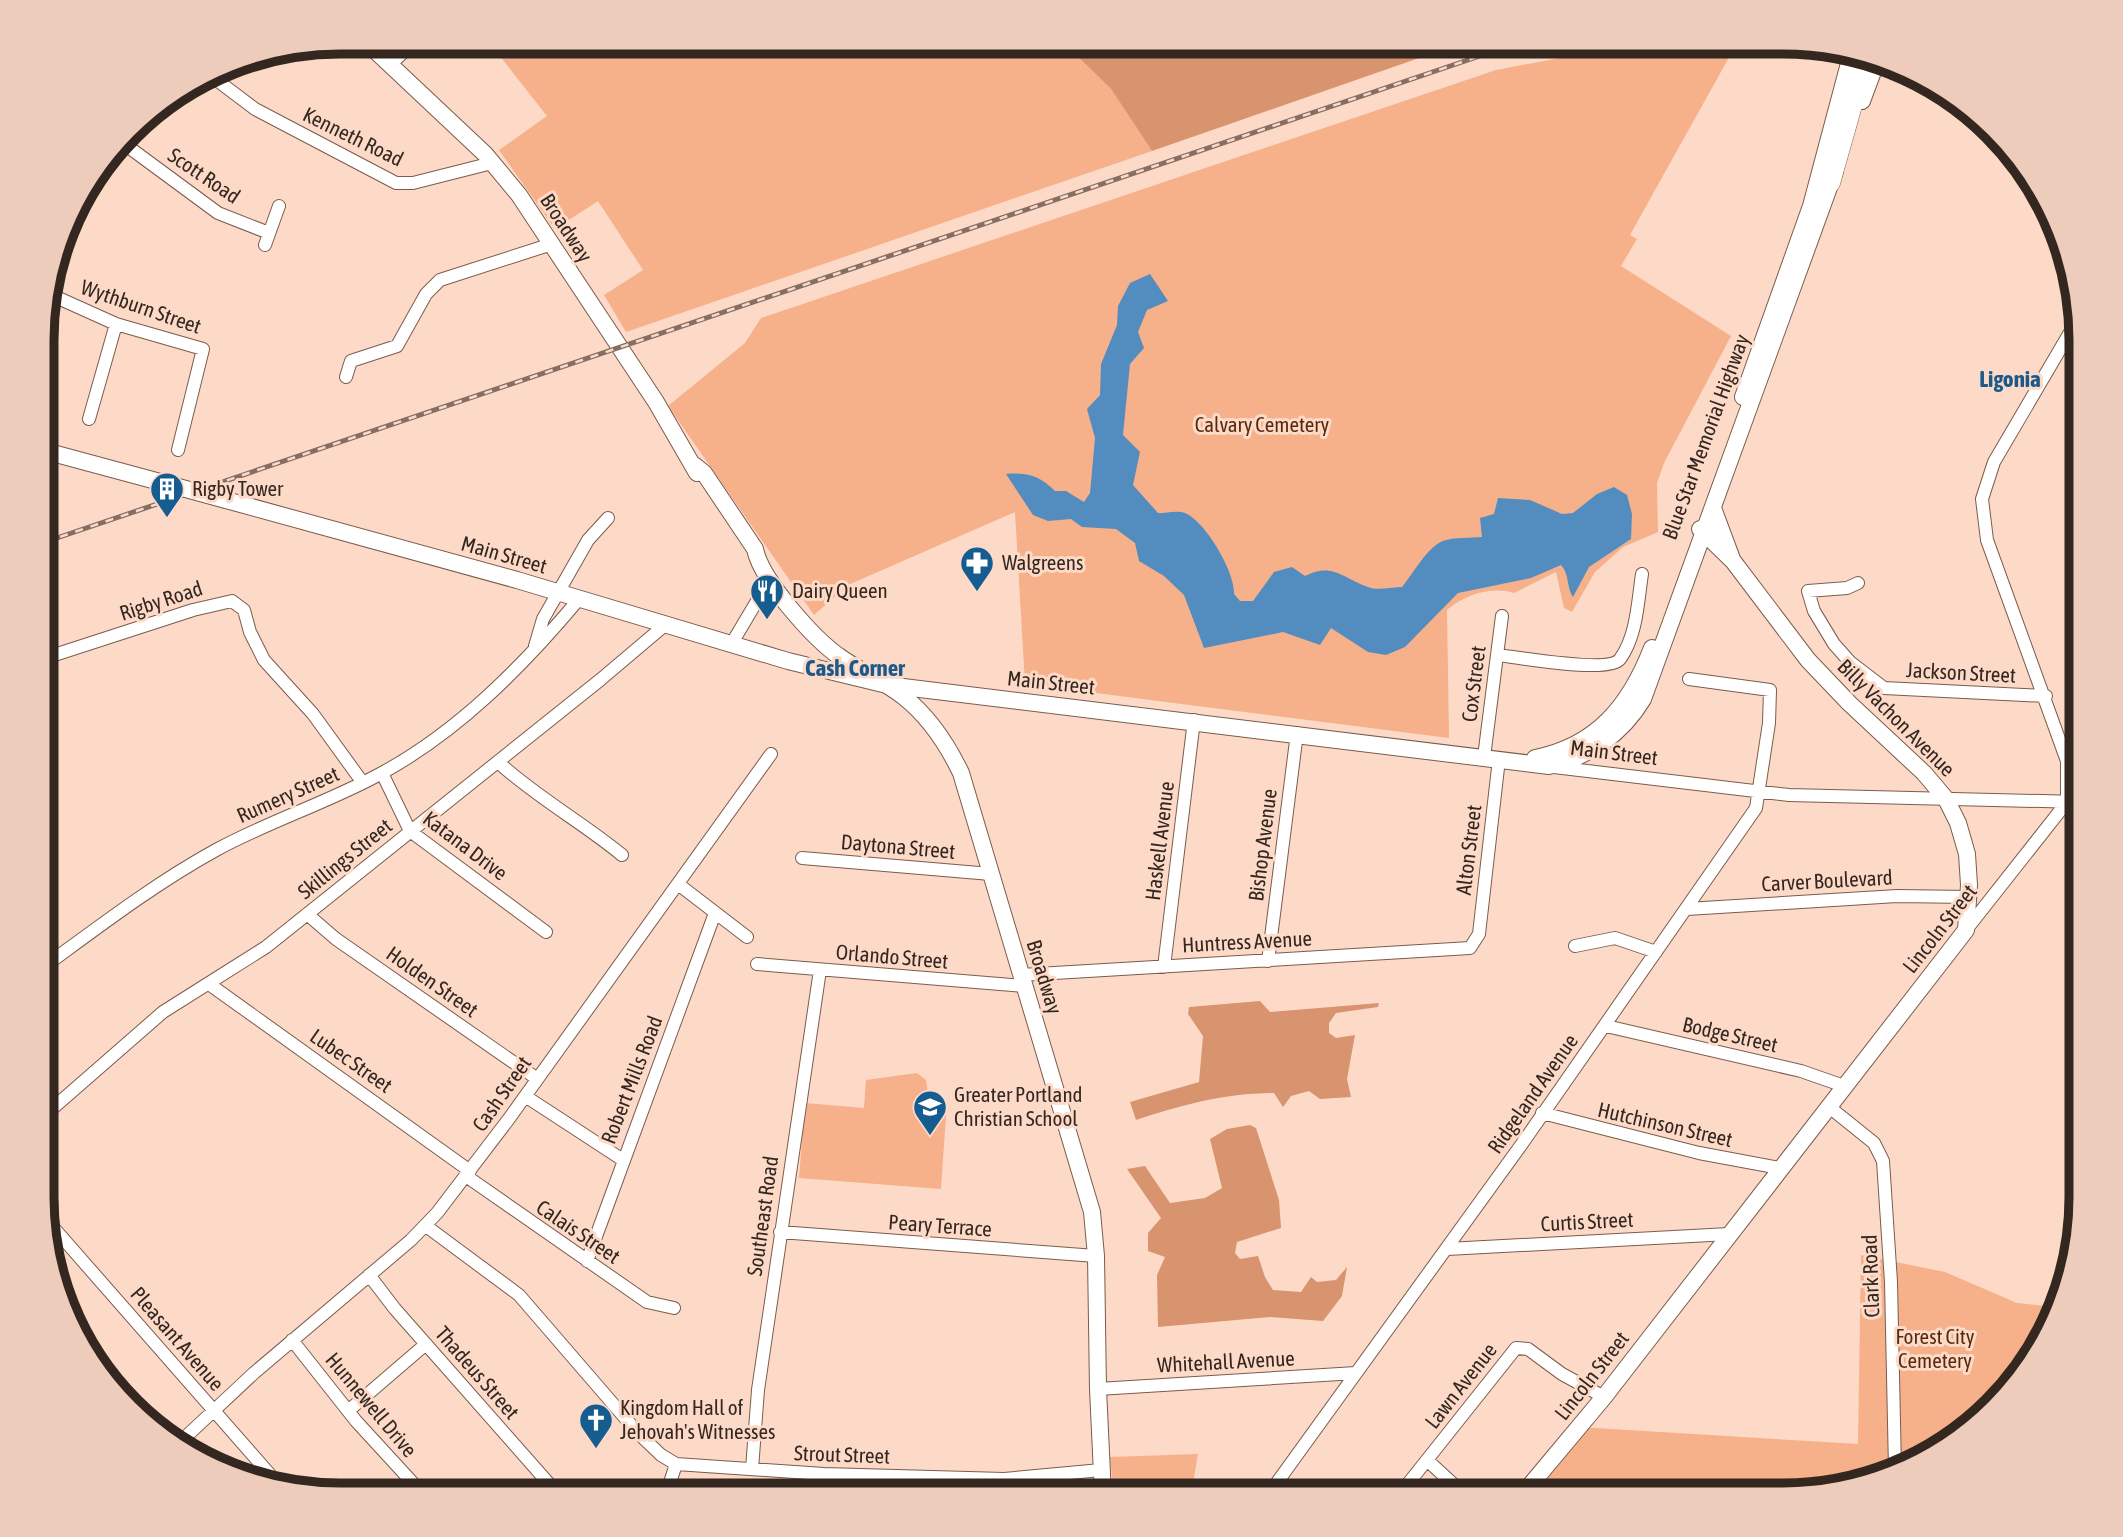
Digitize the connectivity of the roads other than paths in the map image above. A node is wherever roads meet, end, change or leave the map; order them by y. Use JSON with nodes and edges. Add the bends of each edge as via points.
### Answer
{"nodes":[{"id":1,"x":379,"y":54,"type":"edge"},
{"id":2,"x":401,"y":54,"type":"edge"},
{"id":3,"x":1849,"y":62,"type":"edge"},
{"id":4,"x":390,"y":65,"type":"junction"},
{"id":5,"x":1864,"y":66,"type":"edge"},
{"id":6,"x":1874,"y":69,"type":"edge"},
{"id":7,"x":219,"y":82,"type":"edge"},
{"id":8,"x":129,"y":148,"type":"edge"},
{"id":9,"x":492,"y":163,"type":"junction"},
{"id":10,"x":1831,"y":183,"type":"junction"},
{"id":11,"x":279,"y":206,"type":"dead end"},
{"id":12,"x":552,"y":244,"type":"junction"},
{"id":13,"x":58,"y":298,"type":"edge"},
{"id":14,"x":116,"y":324,"type":"junction"},
{"id":15,"x":2069,"y":335,"type":"edge"},
{"id":16,"x":346,"y":377,"type":"dead end"},
{"id":17,"x":89,"y":419,"type":"dead end"},
{"id":18,"x":178,"y":450,"type":"dead end"},
{"id":19,"x":54,"y":454,"type":"edge"},
{"id":20,"x":1713,"y":508,"type":"junction"},
{"id":21,"x":608,"y":519,"type":"dead end"},
{"id":22,"x":1700,"y":530,"type":"junction"},
{"id":23,"x":1733,"y":561,"type":"junction"},
{"id":24,"x":1642,"y":574,"type":"dead end"},
{"id":25,"x":773,"y":582,"type":"junction"},
{"id":26,"x":1858,"y":583,"type":"dead end"},
{"id":27,"x":560,"y":594,"type":"junction"},
{"id":28,"x":579,"y":599,"type":"junction"},
{"id":29,"x":1502,"y":616,"type":"dead end"},
{"id":30,"x":665,"y":625,"type":"junction"},
{"id":31,"x":732,"y":643,"type":"junction"},
{"id":32,"x":535,"y":646,"type":"junction"},
{"id":33,"x":1497,"y":655,"type":"junction"},
{"id":34,"x":54,"y":656,"type":"edge"},
{"id":35,"x":1689,"y":679,"type":"dead end"},
{"id":36,"x":887,"y":685,"type":"junction"},
{"id":37,"x":2046,"y":696,"type":"junction"},
{"id":38,"x":1194,"y":720,"type":"junction"},
{"id":39,"x":1297,"y":733,"type":"junction"},
{"id":40,"x":771,"y":754,"type":"dead end"},
{"id":41,"x":1497,"y":759,"type":"junction"},
{"id":42,"x":498,"y":762,"type":"junction"},
{"id":43,"x":1549,"y":766,"type":"junction"},
{"id":44,"x":382,"y":773,"type":"junction"},
{"id":45,"x":2069,"y":773,"type":"edge"},
{"id":46,"x":363,"y":783,"type":"junction"},
{"id":47,"x":1760,"y":792,"type":"junction"},
{"id":48,"x":1946,"y":799,"type":"junction"},
{"id":49,"x":2069,"y":802,"type":"edge"},
{"id":50,"x":2069,"y":808,"type":"edge"},
{"id":51,"x":410,"y":831,"type":"junction"},
{"id":52,"x":622,"y":855,"type":"dead end"},
{"id":53,"x":802,"y":858,"type":"dead end"},
{"id":54,"x":991,"y":874,"type":"junction"},
{"id":55,"x":678,"y":884,"type":"junction"},
{"id":56,"x":1969,"y":897,"type":"junction"},
{"id":57,"x":1687,"y":909,"type":"junction"},
{"id":58,"x":715,"y":913,"type":"junction"},
{"id":59,"x":307,"y":915,"type":"junction"},
{"id":60,"x":1966,"y":930,"type":"junction"},
{"id":61,"x":546,"y":932,"type":"dead end"},
{"id":62,"x":747,"y":937,"type":"dead end"},
{"id":63,"x":1473,"y":945,"type":"joint"},
{"id":64,"x":1575,"y":946,"type":"dead end"},
{"id":65,"x":1656,"y":951,"type":"junction"},
{"id":66,"x":54,"y":959,"type":"edge"},
{"id":67,"x":1268,"y":961,"type":"junction"},
{"id":68,"x":757,"y":964,"type":"dead end"},
{"id":69,"x":1164,"y":967,"type":"junction"},
{"id":70,"x":820,"y":970,"type":"junction"},
{"id":71,"x":1023,"y":981,"type":"junction"},
{"id":72,"x":209,"y":985,"type":"junction"},
{"id":73,"x":1606,"y":1026,"type":"junction"},
{"id":74,"x":536,"y":1078,"type":"junction"},
{"id":75,"x":1844,"y":1086,"type":"junction"},
{"id":76,"x":524,"y":1096,"type":"junction"},
{"id":77,"x":1828,"y":1106,"type":"junction"},
{"id":78,"x":54,"y":1107,"type":"edge"},
{"id":79,"x":1542,"y":1113,"type":"junction"},
{"id":80,"x":623,"y":1160,"type":"junction"},
{"id":81,"x":1780,"y":1168,"type":"junction"},
{"id":82,"x":468,"y":1173,"type":"junction"},
{"id":83,"x":426,"y":1226,"type":"junction"},
{"id":84,"x":57,"y":1232,"type":"edge"},
{"id":85,"x":780,"y":1232,"type":"junction"},
{"id":86,"x":1729,"y":1234,"type":"junction"},
{"id":87,"x":1447,"y":1249,"type":"junction"},
{"id":88,"x":1096,"y":1256,"type":"junction"},
{"id":89,"x":587,"y":1261,"type":"junction"},
{"id":90,"x":369,"y":1275,"type":"junction"},
{"id":91,"x":674,"y":1308,"type":"dead end"},
{"id":92,"x":292,"y":1340,"type":"junction"},
{"id":93,"x":426,"y":1344,"type":"junction"},
{"id":94,"x":1356,"y":1373,"type":"junction"},
{"id":95,"x":1098,"y":1390,"type":"junction"},
{"id":96,"x":1604,"y":1397,"type":"junction"},
{"id":97,"x":214,"y":1410,"type":"junction"},
{"id":98,"x":348,"y":1411,"type":"junction"},
{"id":99,"x":185,"y":1437,"type":"edge"},
{"id":100,"x":1427,"y":1460,"type":"junction"},
{"id":101,"x":1895,"y":1460,"type":"edge"},
{"id":102,"x":676,"y":1464,"type":"junction"},
{"id":103,"x":752,"y":1469,"type":"junction"},
{"id":104,"x":1101,"y":1470,"type":"junction"},
{"id":105,"x":269,"y":1474,"type":"edge"},
{"id":106,"x":1004,"y":1479,"type":"junction"},
{"id":107,"x":412,"y":1483,"type":"edge"},
{"id":108,"x":548,"y":1483,"type":"edge"},
{"id":109,"x":670,"y":1483,"type":"edge"},
{"id":110,"x":1004,"y":1483,"type":"edge"},
{"id":111,"x":1102,"y":1483,"type":"edge"},
{"id":112,"x":1277,"y":1483,"type":"edge"},
{"id":113,"x":1409,"y":1483,"type":"edge"},
{"id":114,"x":1452,"y":1483,"type":"edge"},
{"id":115,"x":1532,"y":1483,"type":"edge"}],
"edges":[{"from":1,"to":4,"type":"main road","name":"Broadway"},
{"from":2,"to":4,"type":"street"},
{"from":3,"to":22,"type":"main road","name":"Blue Star Memorial Highway","via":[[1811,205]]},
{"from":4,"to":9,"type":"main road","name":"Broadway"},
{"from":5,"to":10,"type":"highway"},
{"from":6,"to":10,"type":"main road","name":"Blue Star Memorial Highway"},
{"from":7,"to":9,"type":"street","name":"Kenneth Road","via":[[255,109],[396,183]]},
{"from":8,"to":11,"type":"street","name":"Scott Road","via":[[218,212],[267,239]]},
{"from":9,"to":12,"type":"main road","name":"Broadway"},
{"from":10,"to":20,"type":"main road","name":"Blue Star Memorial Highway"},
{"from":12,"to":16,"type":"street","via":[[440,280],[426,294],[397,346],[351,361]]},
{"from":12,"to":25,"type":"main road","name":"Broadway"},
{"from":13,"to":14,"type":"street","name":"Wythburn Street"},
{"from":14,"to":17,"type":"street"},
{"from":14,"to":18,"type":"street","name":"Wythburn Street","via":[[204,349]]},
{"from":15,"to":37,"type":"street","via":[[1994,462],[1982,499],[1987,540]]},
{"from":19,"to":27,"type":"main road","name":"Main Street","bridge":true},
{"from":20,"to":22,"type":"main road","name":"Blue Star Memorial Highway"},
{"from":20,"to":23,"type":"main road","name":"Billy Vachon Avenue"},
{"from":21,"to":27,"type":"street","name":"Rumery Street","via":[[588,540]]},
{"from":22,"to":23,"type":"main road","name":"Billy Vachon Avenue"},
{"from":22,"to":41,"type":"main road","name":"Blue Star Memorial Highway","via":[[1648,659],[1621,709],[1597,732],[1565,750]]},
{"from":22,"to":43,"type":"main road","name":"Blue Star Memorial Highway","via":[[1653,677],[1638,707],[1592,750]]},
{"from":23,"to":48,"type":"main road","name":"Billy Vachon Avenue","via":[[1808,660]]},
{"from":24,"to":33,"type":"street","via":[[1632,628],[1620,659],[1612,665]]},
{"from":25,"to":31,"type":"street"},
{"from":25,"to":36,"type":"main road","name":"Broadway","via":[[826,647]]},
{"from":26,"to":37,"type":"street","name":"Jackson Street","via":[[1808,591],[1834,644],[1884,688]]},
{"from":27,"to":28,"type":"main road","name":"Main Street"},
{"from":27,"to":32,"type":"street","name":"Rumery Street","via":[[543,619]]},
{"from":28,"to":30,"type":"main road","name":"Main Street"},
{"from":28,"to":32,"type":"street","name":"Rumery Street"},
{"from":29,"to":33,"type":"street","name":"Cox Street"},
{"from":30,"to":31,"type":"main road","name":"Main Street"},
{"from":30,"to":42,"type":"street","name":"Skillings Street"},
{"from":31,"to":36,"type":"main road","name":"Main Street"},
{"from":32,"to":44,"type":"street","name":"Rumery Street","via":[[460,720]]},
{"from":33,"to":41,"type":"street","name":"Cox Street"},
{"from":34,"to":46,"type":"street","name":"Rigby Road","via":[[232,601],[244,610],[264,660],[313,714]]},
{"from":35,"to":47,"type":"street","name":"Ridgeland Avenue","via":[[1770,690]]},
{"from":36,"to":38,"type":"main road","name":"Main Street"},
{"from":36,"to":54,"type":"main road","name":"Broadway","via":[[920,713],[952,754]]},
{"from":37,"to":45,"type":"street"},
{"from":38,"to":39,"type":"main road","name":"Main Street"},
{"from":38,"to":69,"type":"street","name":"Haskell Avenue"},
{"from":39,"to":41,"type":"main road","name":"Main Street"},
{"from":39,"to":67,"type":"street","name":"Bishop Avenue"},
{"from":40,"to":55,"type":"street","name":"Cash Street"},
{"from":41,"to":43,"type":"main road","name":"Main Street"},
{"from":41,"to":63,"type":"street","name":"Alton Street","via":[[1479,934]]},
{"from":42,"to":51,"type":"street","name":"Skillings Street"},
{"from":42,"to":52,"type":"street"},
{"from":43,"to":47,"type":"street","name":"Main Street"},
{"from":44,"to":46,"type":"street","name":"Rumery Street"},
{"from":44,"to":51,"type":"street","name":"Katana Drive"},
{"from":46,"to":66,"type":"street","name":"Rumery Street","via":[[216,850],[150,890]]},
{"from":47,"to":48,"type":"street","name":"Main Street"},
{"from":47,"to":57,"type":"street","name":"Ridgeland Avenue","via":[[1756,808]]},
{"from":48,"to":49,"type":"street","name":"Main Street"},
{"from":48,"to":56,"type":"main road","name":"Billy Vachon Avenue","via":[[1967,854]]},
{"from":50,"to":60,"type":"street","name":"Lincoln Street"},
{"from":51,"to":59,"type":"street","name":"Skillings Street"},
{"from":51,"to":61,"type":"street","name":"Katana Drive"},
{"from":53,"to":54,"type":"street","name":"Daytona Street"},
{"from":54,"to":71,"type":"main road","name":"Broadway"},
{"from":55,"to":58,"type":"street"},
{"from":55,"to":74,"type":"street","name":"Cash Street"},
{"from":56,"to":57,"type":"street","name":"Carver Boulevard","via":[[1897,896]]},
{"from":56,"to":60,"type":"main road","name":"Billy Vachon Avenue"},
{"from":57,"to":65,"type":"street","name":"Ridgeland Avenue"},
{"from":58,"to":62,"type":"street"},
{"from":58,"to":80,"type":"street","name":"Robert Mills Road"},
{"from":59,"to":72,"type":"street","name":"Skillings Street"},
{"from":59,"to":74,"type":"street","name":"Holden Street"},
{"from":60,"to":75,"type":"main road","name":"Lincoln Street"},
{"from":63,"to":67,"type":"street","name":"Huntress Avenue","via":[[1463,950]]},
{"from":64,"to":65,"type":"street","via":[[1615,937]]},
{"from":65,"to":73,"type":"street","name":"Ridgeland Avenue"},
{"from":67,"to":69,"type":"street","name":"Huntress Avenue"},
{"from":68,"to":70,"type":"street","name":"Orlando Street"},
{"from":69,"to":71,"type":"street","name":"Huntress Avenue"},
{"from":70,"to":71,"type":"street","name":"Orlando Street"},
{"from":70,"to":85,"type":"street","name":"Southeast Road"},
{"from":71,"to":88,"type":"main road","name":"Broadway","via":[[1092,1212]]},
{"from":72,"to":78,"type":"street","name":"Skillings Street","via":[[163,1012]]},
{"from":72,"to":82,"type":"street","name":"Lubec Street"},
{"from":73,"to":75,"type":"street","name":"Bodge Street","via":[[1801,1071]]},
{"from":73,"to":79,"type":"street","name":"Ridgeland Avenue"},
{"from":74,"to":76,"type":"street","name":"Cash Street"},
{"from":75,"to":77,"type":"main road","name":"Lincoln Street"},
{"from":76,"to":80,"type":"street"},
{"from":76,"to":82,"type":"street","name":"Cash Street"},
{"from":77,"to":81,"type":"main road","name":"Lincoln Street"},
{"from":77,"to":101,"type":"street","name":"Clark Road","via":[[1874,1143],[1886,1174]]},
{"from":79,"to":81,"type":"street","name":"Hutchinson Street","via":[[1699,1153]]},
{"from":79,"to":87,"type":"street","name":"Ridgeland Avenue"},
{"from":80,"to":89,"type":"street","name":"Robert Mills Road"},
{"from":81,"to":86,"type":"main road","name":"Lincoln Street"},
{"from":82,"to":83,"type":"street","name":"Cash Street"},
{"from":82,"to":89,"type":"street","name":"Calais Street"},
{"from":83,"to":90,"type":"street","name":"Cash Street"},
{"from":83,"to":102,"type":"street","via":[[519,1295],[639,1434]]},
{"from":84,"to":97,"type":"street","name":"Pleasant Avenue"},
{"from":85,"to":88,"type":"street","name":"Peary Terrace"},
{"from":85,"to":103,"type":"street","name":"Southeast Road"},
{"from":86,"to":87,"type":"street","name":"Curtis Street"},
{"from":86,"to":96,"type":"main road","name":"Lincoln Street"},
{"from":87,"to":94,"type":"street","name":"Ridgeland Avenue"},
{"from":88,"to":95,"type":"main road","name":"Broadway"},
{"from":89,"to":91,"type":"street","name":"Calais Street","via":[[647,1302]]},
{"from":90,"to":92,"type":"street","name":"Cash Street"},
{"from":90,"to":93,"type":"street","name":"Thadeus Street"},
{"from":92,"to":97,"type":"street","name":"Cash Street"},
{"from":92,"to":98,"type":"street","name":"Hunnewell Drive"},
{"from":93,"to":98,"type":"street"},
{"from":93,"to":108,"type":"street","name":"Thadeus Street"},
{"from":94,"to":95,"type":"street","name":"Whitehall Avenue"},
{"from":94,"to":112,"type":"street","name":"Ridgeland Avenue"},
{"from":95,"to":104,"type":"main road","name":"Broadway"},
{"from":96,"to":100,"type":"street","name":"Lawn Avenue","via":[[1562,1374],[1536,1353],[1516,1348]]},
{"from":96,"to":115,"type":"main road","name":"Lincoln Street"},
{"from":97,"to":99,"type":"street","name":"Cash Street"},
{"from":97,"to":105,"type":"street","name":"Pleasant Avenue"},
{"from":98,"to":107,"type":"street","name":"Hunnewell Drive"},
{"from":100,"to":113,"type":"street","name":"Lawn Avenue"},
{"from":100,"to":114,"type":"street"},
{"from":102,"to":103,"type":"street","name":"Strout Street"},
{"from":102,"to":109,"type":"street"},
{"from":103,"to":106,"type":"street","name":"Strout Street"},
{"from":104,"to":106,"type":"street","name":"Strout Street"},
{"from":104,"to":111,"type":"main road","name":"Broadway"},
{"from":106,"to":110,"type":"street"}]}
